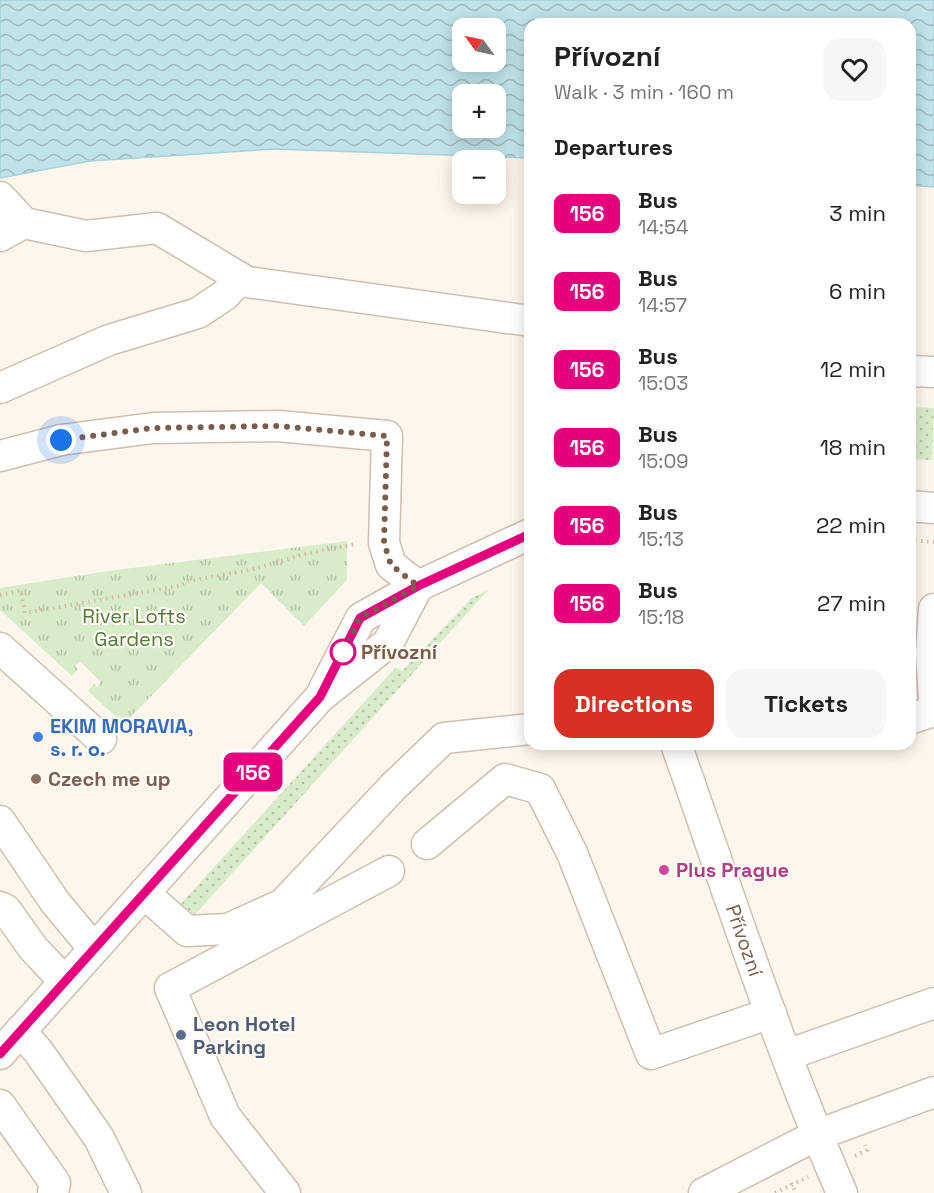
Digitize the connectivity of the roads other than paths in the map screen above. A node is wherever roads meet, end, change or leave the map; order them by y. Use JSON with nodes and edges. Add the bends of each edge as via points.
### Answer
{"nodes":[{"id":1,"x":0,"y":197,"type":"edge"},
{"id":2,"x":12,"y":230,"type":"edge"},
{"id":3,"x":240,"y":278,"type":"junction"},
{"id":4,"x":524,"y":320,"type":"edge"},
{"id":5,"x":916,"y":371,"type":"edge"},
{"id":6,"x":934,"y":372,"type":"edge"},
{"id":7,"x":0,"y":388,"type":"edge"},
{"id":8,"x":0,"y":456,"type":"edge"},
{"id":9,"x":916,"y":507,"type":"edge"},
{"id":10,"x":934,"y":508,"type":"edge"},
{"id":11,"x":524,"y":537,"type":"edge"},
{"id":12,"x":496,"y":549,"type":"junction"},
{"id":13,"x":524,"y":549,"type":"edge"},
{"id":14,"x":418,"y":586,"type":"junction"},
{"id":15,"x":934,"y":609,"type":"edge"},
{"id":16,"x":0,"y":648,"type":"edge"},
{"id":17,"x":934,"y":700,"type":"edge"},
{"id":18,"x":934,"y":711,"type":"edge"},
{"id":19,"x":916,"y":717,"type":"edge"},
{"id":20,"x":524,"y":730,"type":"edge"},
{"id":21,"x":101,"y":739,"type":"dead end"},
{"id":22,"x":678,"y":750,"type":"edge"},
{"id":23,"x":0,"y":821,"type":"edge"},
{"id":24,"x":427,"y":844,"type":"dead end"},
{"id":25,"x":389,"y":871,"type":"dead end"},
{"id":26,"x":144,"y":893,"type":"junction"},
{"id":27,"x":0,"y":907,"type":"edge"},
{"id":28,"x":94,"y":949,"type":"junction"},
{"id":29,"x":64,"y":981,"type":"junction"},
{"id":30,"x":934,"y":1003,"type":"edge"},
{"id":31,"x":771,"y":1013,"type":"junction"},
{"id":32,"x":20,"y":1031,"type":"junction"},
{"id":33,"x":0,"y":1054,"type":"edge"},
{"id":34,"x":787,"y":1055,"type":"junction"},
{"id":35,"x":934,"y":1092,"type":"edge"},
{"id":36,"x":0,"y":1105,"type":"edge"},
{"id":37,"x":817,"y":1136,"type":"junction"},
{"id":38,"x":53,"y":1193,"type":"edge"},
{"id":39,"x":126,"y":1193,"type":"edge"},
{"id":40,"x":285,"y":1193,"type":"edge"},
{"id":41,"x":704,"y":1193,"type":"edge"},
{"id":42,"x":842,"y":1193,"type":"edge"}],
"edges":[{"from":1,"to":2,"type":"street"},
{"from":2,"to":3,"type":"street","via":[[86,236],[157,228]]},
{"from":3,"to":4,"type":"street"},
{"from":3,"to":7,"type":"street","via":[[225,296],[198,313],[108,340]]},
{"from":5,"to":6,"type":"street"},
{"from":8,"to":14,"type":"street","via":[[61,440],[153,428],[278,426],[387,436],[384,543],[391,565]]},
{"from":9,"to":10,"type":"street"},
{"from":11,"to":12,"type":"street"},
{"from":12,"to":13,"type":"street"},
{"from":12,"to":14,"type":"street"},
{"from":14,"to":26,"type":"street","via":[[360,618],[320,697]]},
{"from":15,"to":17,"type":"street"},
{"from":16,"to":21,"type":"street"},
{"from":18,"to":19,"type":"street"},
{"from":20,"to":26,"type":"street","via":[[444,738],[283,904],[228,929],[188,931]]},
{"from":22,"to":31,"type":"street","name":"Přívozní"},
{"from":23,"to":28,"type":"street","via":[[55,902]]},
{"from":24,"to":31,"type":"street","via":[[505,779],[540,789],[572,853],[651,1054]]},
{"from":25,"to":40,"type":"street","via":[[170,988],[225,1116]]},
{"from":26,"to":28,"type":"street"},
{"from":27,"to":29,"type":"street"},
{"from":28,"to":29,"type":"street"},
{"from":29,"to":32,"type":"street"},
{"from":30,"to":34,"type":"street"},
{"from":31,"to":34,"type":"street","name":"Přívozní"},
{"from":32,"to":33,"type":"street"},
{"from":32,"to":39,"type":"street","via":[[99,1138]]},
{"from":34,"to":37,"type":"street","name":"Přívozní"},
{"from":35,"to":37,"type":"street"},
{"from":36,"to":38,"type":"street","via":[[55,1183]]},
{"from":37,"to":41,"type":"street"},
{"from":37,"to":42,"type":"street","name":"Přívozní"}]}
